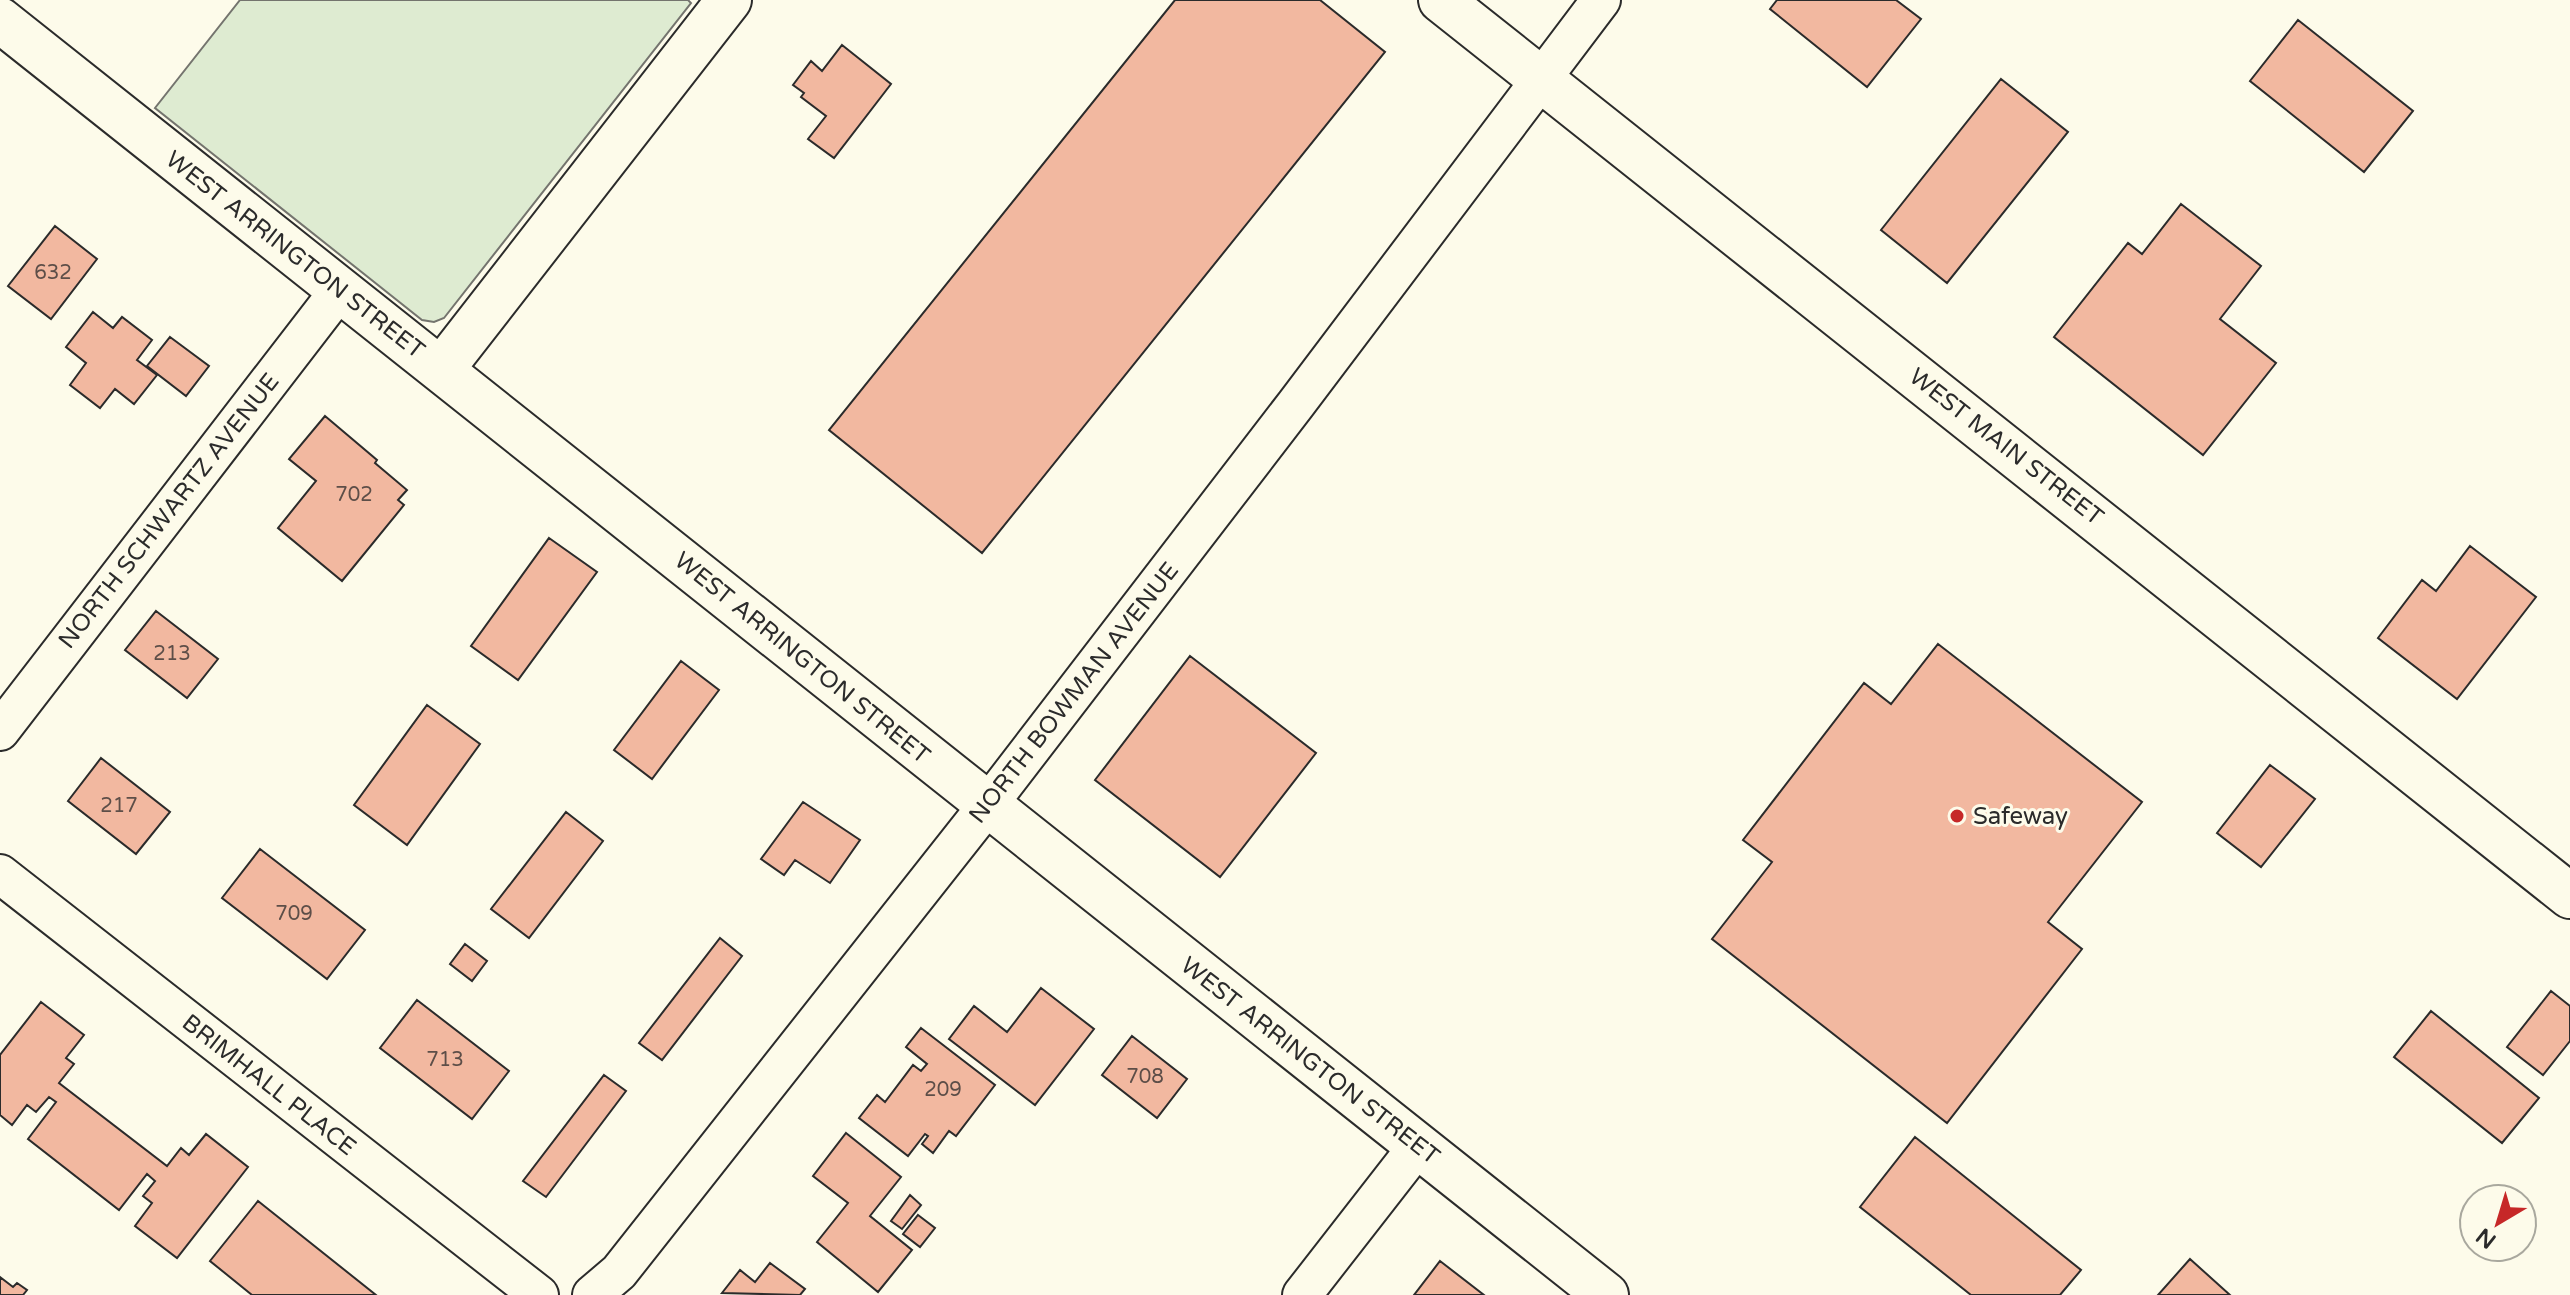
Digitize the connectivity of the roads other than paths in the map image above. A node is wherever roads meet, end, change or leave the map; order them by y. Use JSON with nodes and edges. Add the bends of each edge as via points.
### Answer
{"nodes":[{"id":1,"x":729,"y":0,"type":"edge"},
{"id":2,"x":1441,"y":0,"type":"edge"},
{"id":3,"x":1601,"y":0,"type":"edge"},
{"id":4,"x":0,"y":20,"type":"edge"},
{"id":5,"x":1540,"y":78,"type":"junction"},
{"id":6,"x":339,"y":291,"type":"junction"},
{"id":7,"x":441,"y":370,"type":"junction"},
{"id":8,"x":0,"y":731,"type":"edge"},
{"id":9,"x":987,"y":806,"type":"junction"},
{"id":10,"x":0,"y":874,"type":"edge"},
{"id":11,"x":2570,"y":896,"type":"edge"},
{"id":12,"x":1418,"y":1146,"type":"junction"},
{"id":13,"x":539,"y":1295,"type":"edge"},
{"id":14,"x":592,"y":1295,"type":"edge"},
{"id":15,"x":1302,"y":1295,"type":"edge"},
{"id":16,"x":1606,"y":1295,"type":"edge"}],
"edges":[{"from":1,"to":7,"type":"street"},
{"from":2,"to":5,"type":"street","name":"WEST MAIN STREET"},
{"from":3,"to":5,"type":"street","name":"NORTH BOWMAN AVENUE"},
{"from":4,"to":6,"type":"street","name":"WEST ARRINGTON STREET"},
{"from":5,"to":9,"type":"street","name":"NORTH BOWMAN AVENUE"},
{"from":5,"to":11,"type":"street","name":"WEST MAIN STREET"},
{"from":6,"to":7,"type":"street","name":"WEST ARRINGTON STREET"},
{"from":6,"to":8,"type":"street","name":"NORTH SCHWARTZ AVENUE"},
{"from":7,"to":9,"type":"street","name":"WEST ARRINGTON STREET"},
{"from":9,"to":12,"type":"street","name":"WEST ARRINGTON STREET"},
{"from":9,"to":14,"type":"street","name":"NORTH BOWMAN AVENUE","via":[[619,1272]]},
{"from":10,"to":13,"type":"street","name":"BRIMHALL PLACE"},
{"from":12,"to":15,"type":"street"},
{"from":12,"to":16,"type":"street","name":"WEST ARRINGTON STREET"}]}
